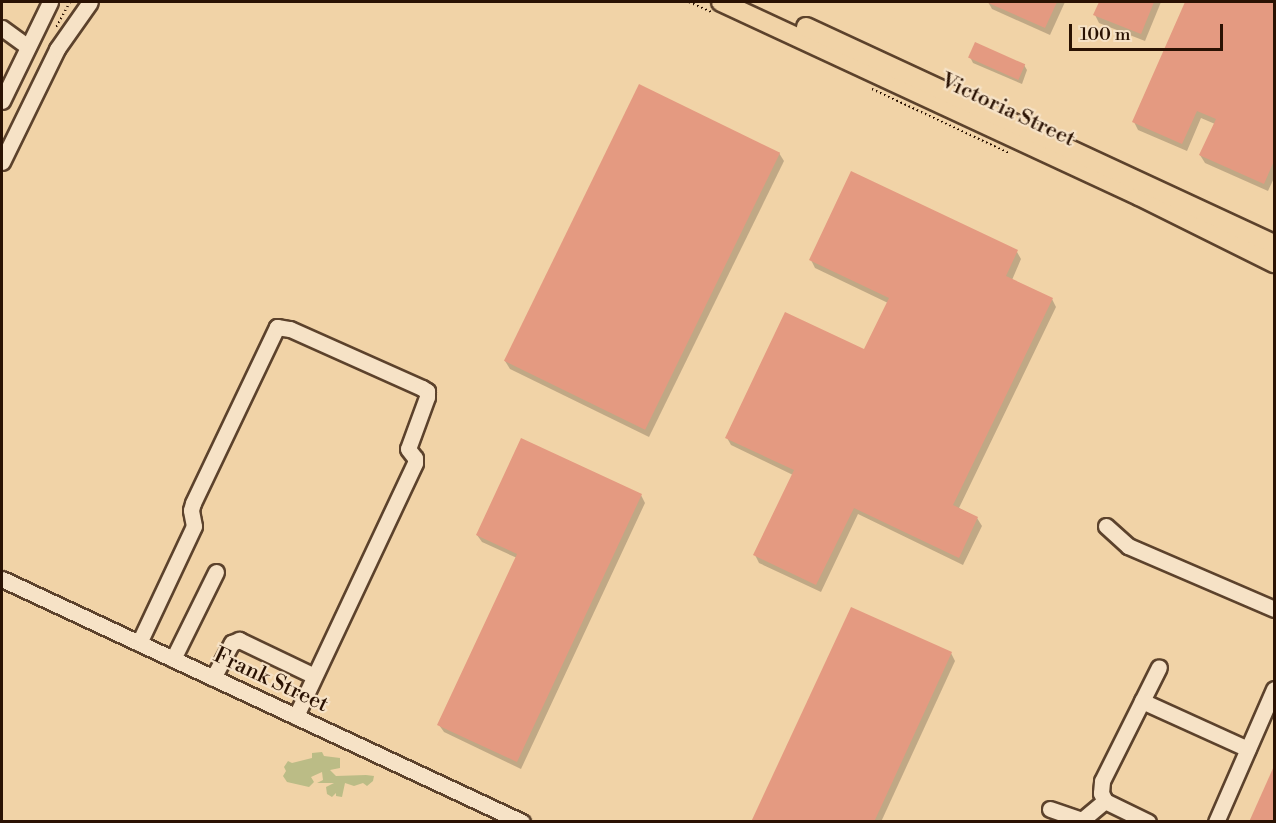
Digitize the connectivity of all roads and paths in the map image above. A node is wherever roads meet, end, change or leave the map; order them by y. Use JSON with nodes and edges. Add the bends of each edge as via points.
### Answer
{"nodes":[{"id":1,"x":50,"y":2,"type":"edge"},
{"id":2,"x":90,"y":2,"type":"edge"},
{"id":3,"x":721,"y":2,"type":"edge"},
{"id":4,"x":750,"y":2,"type":"edge"},
{"id":5,"x":2,"y":28,"type":"edge"},
{"id":6,"x":27,"y":46,"type":"junction"},
{"id":7,"x":2,"y":101,"type":"edge"},
{"id":8,"x":2,"y":162,"type":"edge"},
{"id":9,"x":1275,"y":244,"type":"edge"},
{"id":10,"x":1275,"y":263,"type":"edge"},
{"id":11,"x":1106,"y":526,"type":"dead end"},
{"id":12,"x":216,"y":572,"type":"dead end"},
{"id":13,"x":2,"y":579,"type":"edge"},
{"id":14,"x":1275,"y":609,"type":"edge"},
{"id":15,"x":139,"y":643,"type":"junction"},
{"id":16,"x":173,"y":659,"type":"junction"},
{"id":17,"x":1159,"y":667,"type":"dead end"},
{"id":18,"x":314,"y":676,"type":"junction"},
{"id":19,"x":213,"y":678,"type":"junction"},
{"id":20,"x":1275,"y":690,"type":"edge"},
{"id":21,"x":1142,"y":701,"type":"junction"},
{"id":22,"x":1270,"y":713,"type":"edge"},
{"id":23,"x":296,"y":716,"type":"junction"},
{"id":24,"x":1248,"y":749,"type":"junction"},
{"id":25,"x":1105,"y":801,"type":"junction"},
{"id":26,"x":1050,"y":809,"type":"dead end"},
{"id":27,"x":500,"y":817,"type":"edge"},
{"id":28,"x":522,"y":822,"type":"edge"},
{"id":29,"x":1148,"y":822,"type":"edge"},
{"id":30,"x":1215,"y":822,"type":"edge"}],
"edges":[{"from":1,"to":6,"type":"street"},
{"from":2,"to":8,"type":"street","via":[[57,49]]},
{"from":3,"to":10,"type":"main road","name":"Victoria Street"},
{"from":4,"to":9,"type":"main road","name":"Victoria Street"},
{"from":5,"to":6,"type":"street"},
{"from":6,"to":7,"type":"street"},
{"from":11,"to":14,"type":"street","via":[[1128,546]]},
{"from":12,"to":16,"type":"street"},
{"from":13,"to":15,"type":"street","name":"Frank Street"},
{"from":15,"to":16,"type":"street","name":"Frank Street"},
{"from":15,"to":18,"type":"street","via":[[194,526],[193,503],[275,330],[282,327],[427,391],[408,444],[415,463]]},
{"from":16,"to":19,"type":"street","name":"Frank Street"},
{"from":17,"to":21,"type":"street"},
{"from":18,"to":19,"type":"street","via":[[239,640],[232,643]]},
{"from":18,"to":23,"type":"street"},
{"from":19,"to":23,"type":"street","name":"Frank Street"},
{"from":20,"to":22,"type":"street"},
{"from":21,"to":24,"type":"street"},
{"from":21,"to":25,"type":"street","via":[[1102,781]]},
{"from":22,"to":24,"type":"street"},
{"from":23,"to":27,"type":"street","name":"Frank Street"},
{"from":24,"to":30,"type":"street"},
{"from":25,"to":26,"type":"street","via":[[1082,820]]},
{"from":25,"to":29,"type":"street"},
{"from":27,"to":28,"type":"street","name":"Frank Street"}]}
